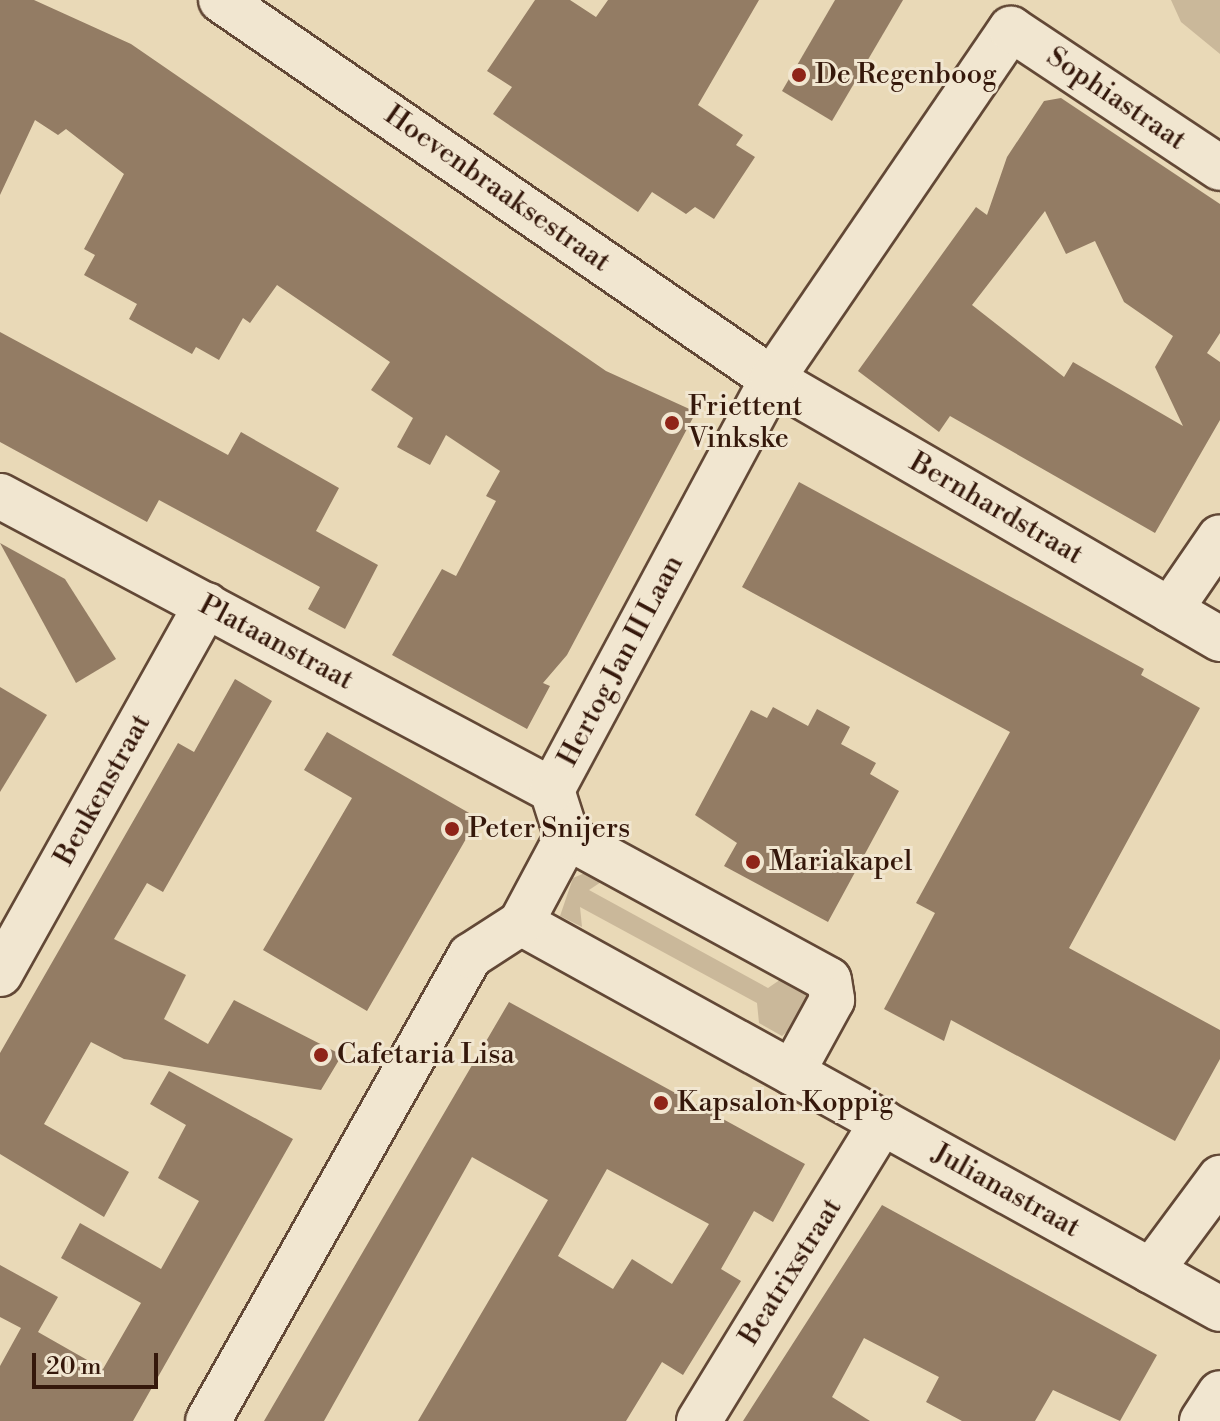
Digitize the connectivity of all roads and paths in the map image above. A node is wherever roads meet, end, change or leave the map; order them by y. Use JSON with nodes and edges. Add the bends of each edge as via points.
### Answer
{"nodes":[{"id":1,"x":221,"y":0,"type":"edge"},
{"id":2,"x":1011,"y":29,"type":"joint"},
{"id":3,"x":1220,"y":168,"type":"edge"},
{"id":4,"x":772,"y":379,"type":"junction"},
{"id":5,"x":0,"y":496,"type":"edge"},
{"id":6,"x":1220,"y":537,"type":"edge"},
{"id":7,"x":206,"y":605,"type":"junction"},
{"id":8,"x":1170,"y":610,"type":"junction"},
{"id":9,"x":1220,"y":639,"type":"edge"},
{"id":10,"x":552,"y":790,"type":"junction"},
{"id":11,"x":567,"y":837,"type":"junction"},
{"id":12,"x":521,"y":923,"type":"junction"},
{"id":13,"x":0,"y":974,"type":"edge"},
{"id":14,"x":792,"y":1073,"type":"junction"},
{"id":15,"x":882,"y":1122,"type":"junction"},
{"id":16,"x":1220,"y":1178,"type":"edge"},
{"id":17,"x":1151,"y":1271,"type":"junction"},
{"id":18,"x":1220,"y":1309,"type":"edge"},
{"id":19,"x":1220,"y":1393,"type":"edge"},
{"id":20,"x":208,"y":1421,"type":"edge"},
{"id":21,"x":699,"y":1421,"type":"edge"},
{"id":22,"x":1202,"y":1421,"type":"edge"}],
"edges":[{"from":1,"to":4,"type":"street","name":"Hoevenbraaksestraat"},
{"from":2,"to":3,"type":"street","name":"Sophiastraat"},
{"from":2,"to":4,"type":"street","name":"Hertog Jan II Laan"},
{"from":4,"to":8,"type":"street","name":"Bernhardstraat"},
{"from":4,"to":10,"type":"street","name":"Hertog Jan II Laan"},
{"from":5,"to":7,"type":"street","name":"Plataanstraat"},
{"from":6,"to":8,"type":"street"},
{"from":7,"to":10,"type":"street","name":"Plataanstraat"},
{"from":7,"to":13,"type":"street","name":"Beukenstraat"},
{"from":8,"to":9,"type":"street","name":"Bernhardstraat"},
{"from":10,"to":11,"type":"street","name":"Hertog Jan II Laan"},
{"from":11,"to":12,"type":"street"},
{"from":11,"to":14,"type":"street","via":[[829,980],[832,1000]]},
{"from":12,"to":14,"type":"street","name":"Julianastraat"},
{"from":12,"to":20,"type":"street","via":[[470,956]]},
{"from":14,"to":15,"type":"street","name":"Julianastraat"},
{"from":15,"to":17,"type":"street","name":"Julianastraat"},
{"from":15,"to":21,"type":"street","name":"Beatrixstraat"},
{"from":16,"to":17,"type":"street"},
{"from":17,"to":18,"type":"street","name":"Julianastraat"},
{"from":19,"to":22,"type":"street"}]}
